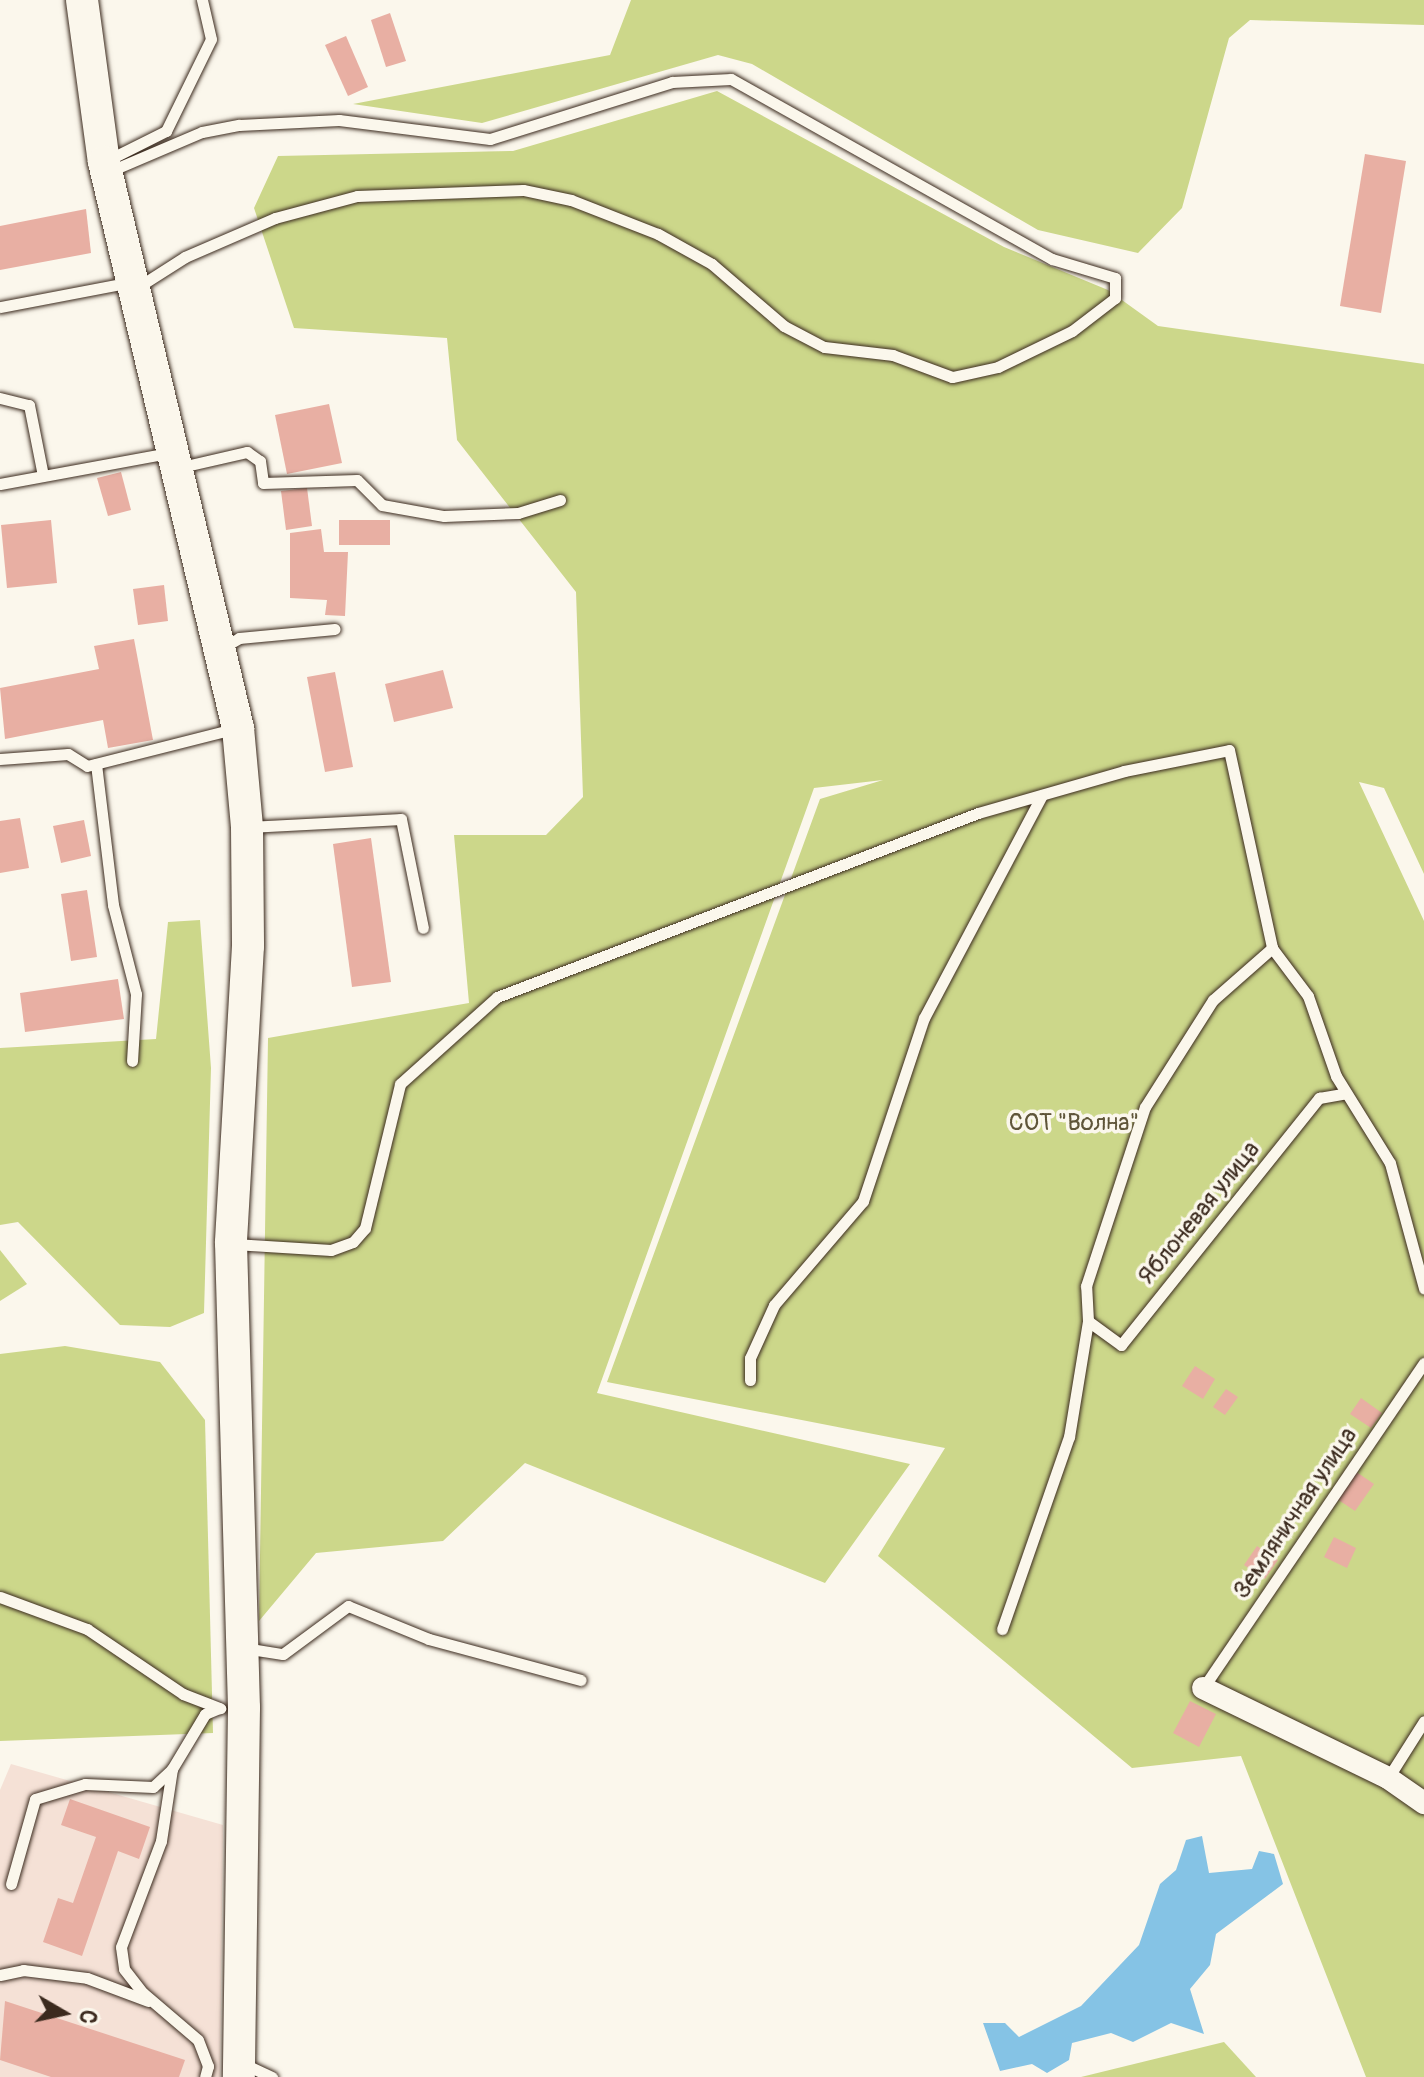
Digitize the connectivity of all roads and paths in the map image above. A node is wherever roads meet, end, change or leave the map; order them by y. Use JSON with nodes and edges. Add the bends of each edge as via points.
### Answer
{"nodes":[{"id":1,"x":82,"y":0,"type":"edge"},
{"id":2,"x":202,"y":0,"type":"edge"},
{"id":3,"x":106,"y":168,"type":"junction"},
{"id":4,"x":133,"y":286,"type":"junction"},
{"id":5,"x":0,"y":307,"type":"edge"},
{"id":6,"x":0,"y":398,"type":"edge"},
{"id":7,"x":175,"y":460,"type":"junction"},
{"id":8,"x":43,"y":476,"type":"junction"},
{"id":9,"x":0,"y":484,"type":"edge"},
{"id":10,"x":560,"y":500,"type":"dead end"},
{"id":11,"x":335,"y":629,"type":"dead end"},
{"id":12,"x":220,"y":649,"type":"junction"},
{"id":13,"x":238,"y":728,"type":"junction"},
{"id":14,"x":0,"y":759,"type":"edge"},
{"id":15,"x":96,"y":764,"type":"junction"},
{"id":16,"x":1042,"y":795,"type":"junction"},
{"id":17,"x":247,"y":827,"type":"junction"},
{"id":18,"x":423,"y":928,"type":"dead end"},
{"id":19,"x":1272,"y":948,"type":"junction"},
{"id":20,"x":132,"y":1061,"type":"dead end"},
{"id":21,"x":1346,"y":1093,"type":"junction"},
{"id":22,"x":231,"y":1243,"type":"junction"},
{"id":23,"x":1424,"y":1288,"type":"edge"},
{"id":24,"x":1088,"y":1321,"type":"junction"},
{"id":25,"x":1424,"y":1363,"type":"edge"},
{"id":26,"x":750,"y":1380,"type":"dead end"},
{"id":27,"x":0,"y":1597,"type":"edge"},
{"id":28,"x":1002,"y":1629,"type":"dead end"},
{"id":29,"x":244,"y":1648,"type":"junction"},
{"id":30,"x":581,"y":1680,"type":"dead end"},
{"id":31,"x":1203,"y":1688,"type":"joint"},
{"id":32,"x":232,"y":1708,"type":"junction"},
{"id":33,"x":1424,"y":1721,"type":"edge"},
{"id":34,"x":172,"y":1769,"type":"junction"},
{"id":35,"x":1388,"y":1778,"type":"junction"},
{"id":36,"x":1424,"y":1803,"type":"edge"},
{"id":37,"x":11,"y":1884,"type":"dead end"},
{"id":38,"x":0,"y":1975,"type":"edge"},
{"id":39,"x":153,"y":2003,"type":"junction"},
{"id":40,"x":239,"y":2069,"type":"edge"},
{"id":41,"x":205,"y":2077,"type":"edge"},
{"id":42,"x":272,"y":2077,"type":"edge"}],
"edges":[{"from":1,"to":3,"type":"street"},
{"from":2,"to":3,"type":"lane","via":[[211,39],[166,131]]},
{"from":3,"to":4,"type":"street"},
{"from":3,"to":4,"type":"lane","via":[[202,132],[239,125],[339,120],[490,139],[672,82],[731,79],[1052,259],[1115,278],[1115,298],[1072,331],[998,367],[952,377],[893,355],[824,347],[784,326],[712,264],[658,234],[571,200],[523,190],[357,196],[275,218]]},
{"from":4,"to":5,"type":"lane"},
{"from":4,"to":7,"type":"street"},
{"from":6,"to":8,"type":"lane","via":[[29,405]]},
{"from":7,"to":8,"type":"lane"},
{"from":7,"to":10,"type":"lane","via":[[247,452],[260,461],[263,483],[357,480],[382,505],[444,516],[518,513]]},
{"from":7,"to":12,"type":"street"},
{"from":8,"to":9,"type":"lane"},
{"from":11,"to":12,"type":"lane","via":[[239,638]]},
{"from":12,"to":13,"type":"street"},
{"from":13,"to":15,"type":"lane"},
{"from":13,"to":17,"type":"street"},
{"from":14,"to":15,"type":"lane","via":[[68,754],[87,766]]},
{"from":15,"to":20,"type":"lane","via":[[113,905],[136,994]]},
{"from":16,"to":19,"type":"lane","via":[[1229,750]]},
{"from":16,"to":22,"type":"lane","via":[[978,813],[497,997],[400,1084],[365,1228],[353,1242],[331,1250]]},
{"from":16,"to":26,"type":"lane","via":[[924,1018],[863,1201],[774,1305],[750,1358]]},
{"from":17,"to":18,"type":"lane","via":[[401,819]]},
{"from":17,"to":22,"type":"street","via":[[248,946]]},
{"from":19,"to":21,"type":"lane","via":[[1308,996]]},
{"from":19,"to":24,"type":"lane","via":[[1213,1000],[1145,1107],[1086,1286]]},
{"from":21,"to":23,"type":"lane","via":[[1390,1163]]},
{"from":21,"to":24,"type":"lane","name":"Яблоневая улица","via":[[1319,1098],[1121,1345]]},
{"from":22,"to":29,"type":"street"},
{"from":24,"to":28,"type":"lane","via":[[1069,1437]]},
{"from":25,"to":31,"type":"lane","name":"Земляничная улица"},
{"from":27,"to":32,"type":"lane","via":[[87,1629],[183,1694]]},
{"from":29,"to":30,"type":"lane","via":[[283,1654],[348,1606],[429,1639]]},
{"from":29,"to":32,"type":"street"},
{"from":31,"to":35,"type":"street"},
{"from":32,"to":34,"type":"lane","via":[[205,1714]]},
{"from":32,"to":40,"type":"street"},
{"from":33,"to":35,"type":"lane"},
{"from":34,"to":37,"type":"lane","via":[[153,1787],[85,1784],[35,1799]]},
{"from":34,"to":39,"type":"lane","via":[[161,1841],[121,1947],[124,1969]]},
{"from":35,"to":36,"type":"street"},
{"from":38,"to":39,"type":"lane","via":[[23,1970],[87,1978]]},
{"from":39,"to":41,"type":"lane","via":[[198,2040],[208,2066]]},
{"from":40,"to":42,"type":"lane"}]}
